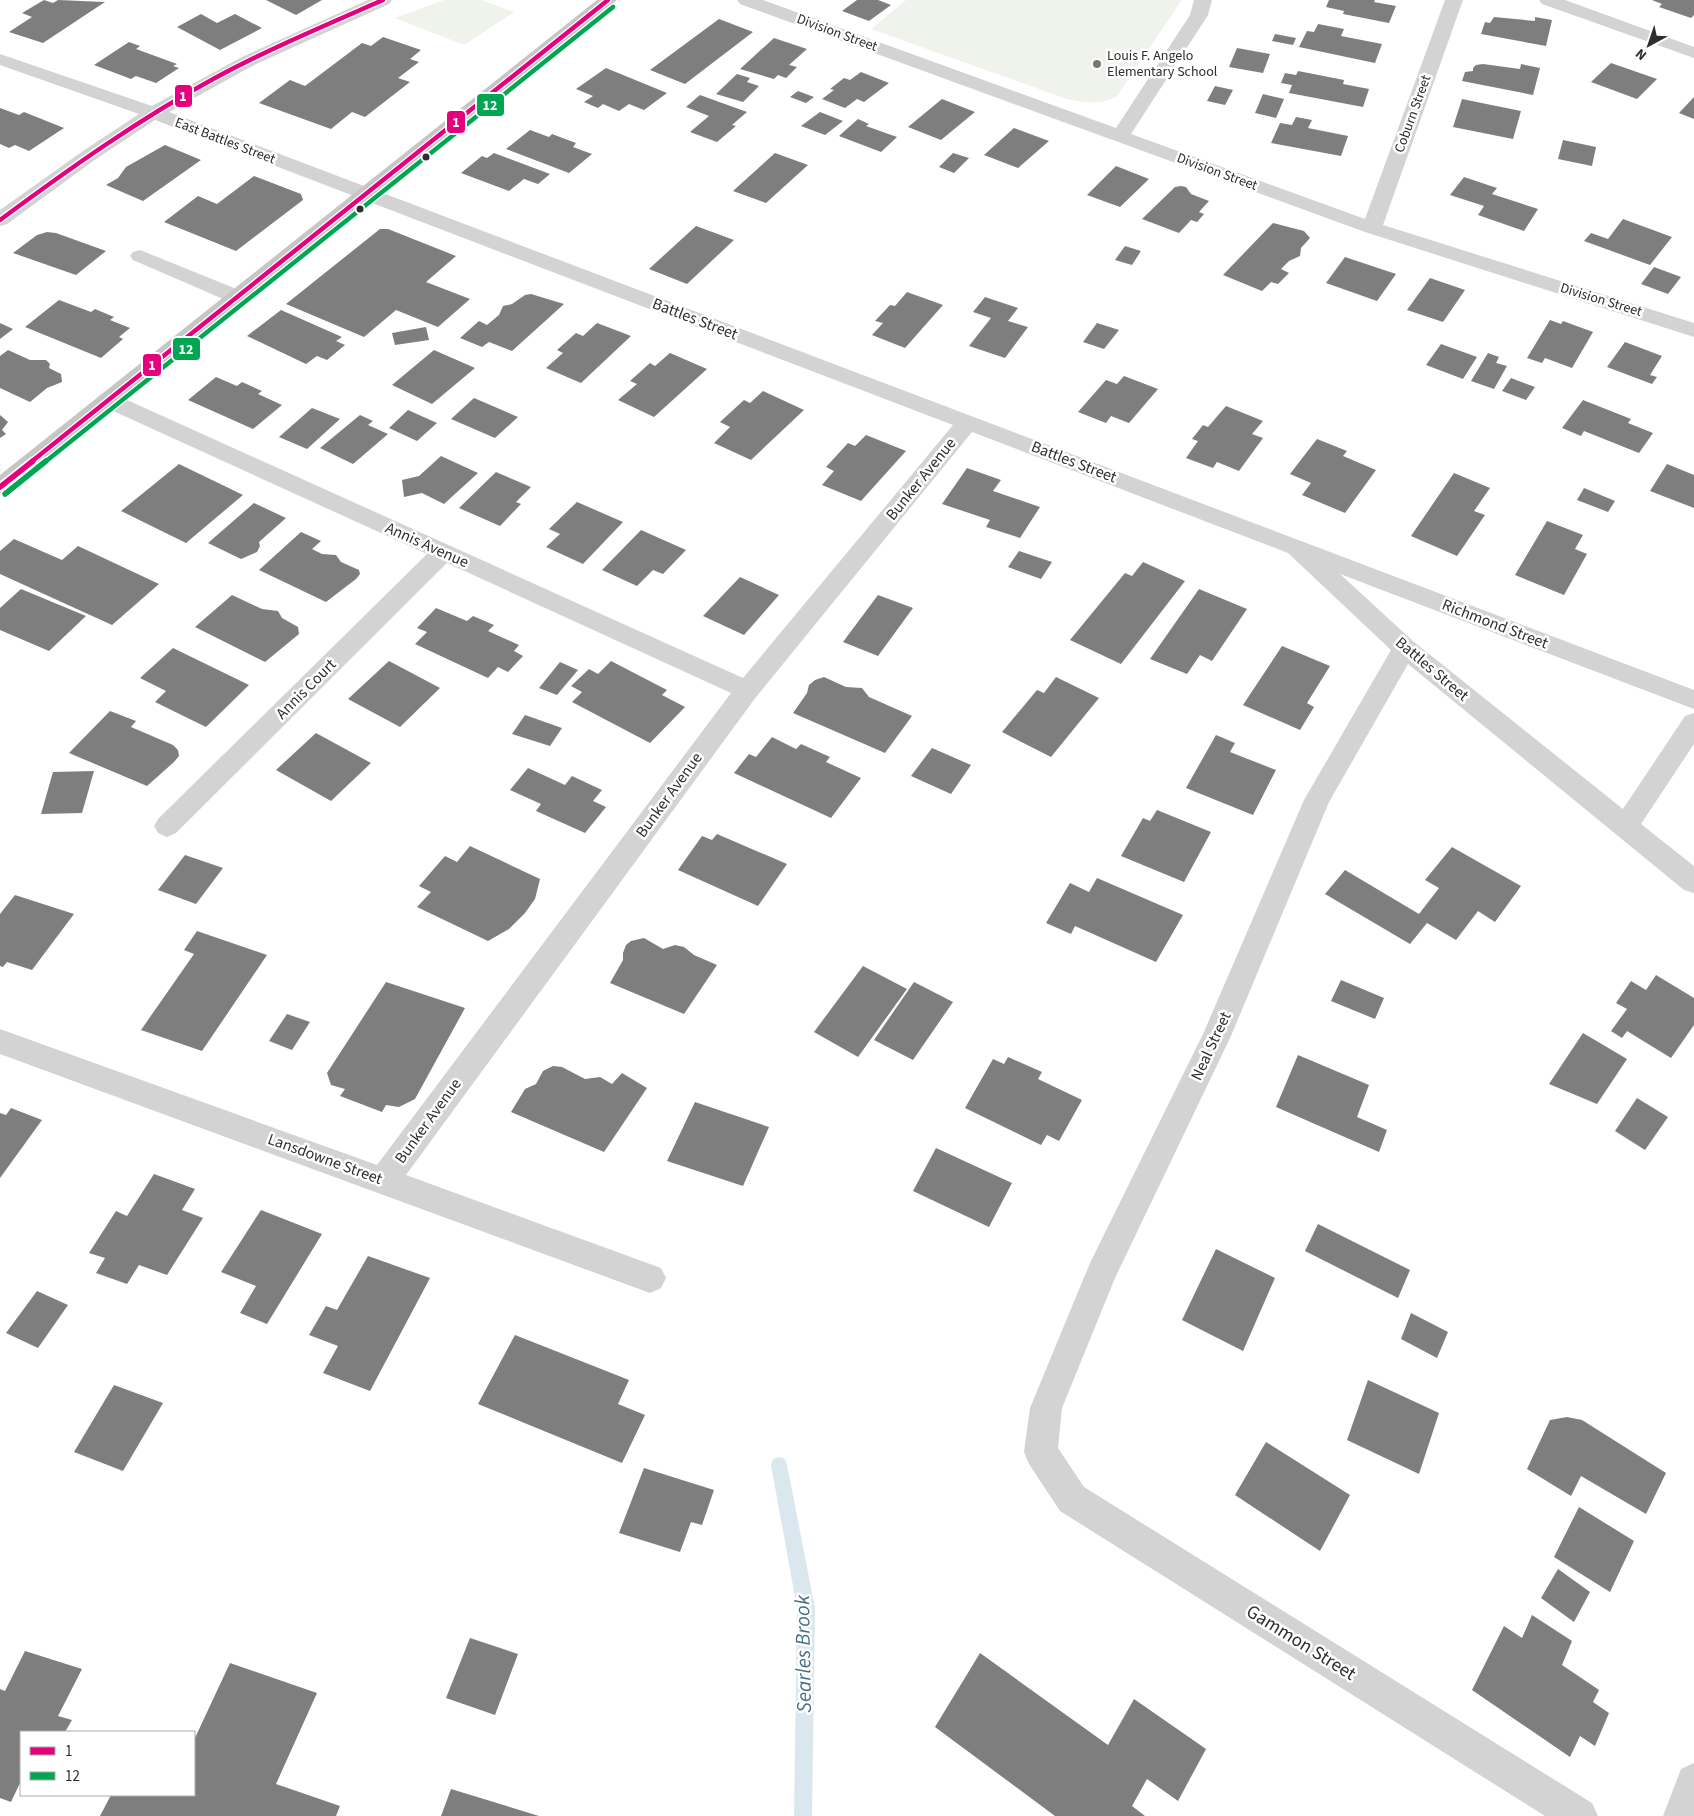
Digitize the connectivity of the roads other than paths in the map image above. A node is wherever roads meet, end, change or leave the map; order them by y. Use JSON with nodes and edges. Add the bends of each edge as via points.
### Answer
{"nodes":[{"id":1,"x":382,"y":0,"type":"edge"},
{"id":2,"x":608,"y":0,"type":"edge"},
{"id":3,"x":746,"y":0,"type":"edge"},
{"id":4,"x":1202,"y":0,"type":"edge"},
{"id":5,"x":1454,"y":0,"type":"edge"},
{"id":6,"x":1548,"y":0,"type":"edge"},
{"id":7,"x":1694,"y":52,"type":"edge"},
{"id":8,"x":0,"y":58,"type":"edge"},
{"id":9,"x":153,"y":113,"type":"junction"},
{"id":10,"x":1120,"y":136,"type":"junction"},
{"id":11,"x":365,"y":195,"type":"junction"},
{"id":12,"x":0,"y":220,"type":"edge"},
{"id":13,"x":1372,"y":228,"type":"junction"},
{"id":14,"x":140,"y":256,"type":"dead end"},
{"id":15,"x":237,"y":297,"type":"junction"},
{"id":16,"x":1694,"y":330,"type":"edge"},
{"id":17,"x":108,"y":400,"type":"junction"},
{"id":18,"x":968,"y":422,"type":"junction"},
{"id":19,"x":0,"y":488,"type":"edge"},
{"id":20,"x":1296,"y":547,"type":"junction"},
{"id":21,"x":444,"y":552,"type":"junction"},
{"id":22,"x":1405,"y":648,"type":"junction"},
{"id":23,"x":747,"y":690,"type":"junction"},
{"id":24,"x":1694,"y":700,"type":"edge"},
{"id":25,"x":1694,"y":724,"type":"edge"},
{"id":26,"x":167,"y":826,"type":"dead end"},
{"id":27,"x":1625,"y":827,"type":"junction"},
{"id":28,"x":1694,"y":882,"type":"edge"},
{"id":29,"x":0,"y":1041,"type":"edge"},
{"id":30,"x":384,"y":1180,"type":"junction"},
{"id":31,"x":650,"y":1278,"type":"dead end"},
{"id":32,"x":1041,"y":1452,"type":"joint"},
{"id":33,"x":1694,"y":1782,"type":"edge"},
{"id":34,"x":1579,"y":1816,"type":"edge"},
{"id":35,"x":1682,"y":1816,"type":"edge"}],
"edges":[{"from":1,"to":9,"type":"street","via":[[248,61]]},
{"from":2,"to":11,"type":"main road"},
{"from":3,"to":10,"type":"street","name":"Division Street"},
{"from":4,"to":10,"type":"street","via":[[1198,15]]},
{"from":5,"to":13,"type":"street","name":"Coburn Street"},
{"from":6,"to":7,"type":"street"},
{"from":8,"to":9,"type":"street","name":"East Battles Street"},
{"from":9,"to":11,"type":"street","name":"East Battles Street"},
{"from":9,"to":12,"type":"street","via":[[54,179]]},
{"from":10,"to":13,"type":"street","name":"Division Street"},
{"from":11,"to":15,"type":"main road"},
{"from":11,"to":18,"type":"street","name":"Battles Street"},
{"from":13,"to":16,"type":"street","name":"Division Street"},
{"from":14,"to":15,"type":"street"},
{"from":15,"to":17,"type":"main road"},
{"from":17,"to":19,"type":"main road"},
{"from":17,"to":21,"type":"street","name":"Annis Avenue"},
{"from":18,"to":20,"type":"street","name":"Battles Street"},
{"from":18,"to":23,"type":"street","name":"Bunker Avenue"},
{"from":20,"to":22,"type":"street","name":"Battles Street"},
{"from":20,"to":24,"type":"street","name":"Richmond Street"},
{"from":21,"to":23,"type":"street","name":"Annis Avenue"},
{"from":21,"to":26,"type":"street","name":"Annis Court"},
{"from":22,"to":27,"type":"street","name":"Battles Street"},
{"from":22,"to":32,"type":"street","name":"Neal Street","via":[[1317,800],[1217,1036],[1101,1273],[1046,1408]]},
{"from":23,"to":30,"type":"street","name":"Bunker Avenue"},
{"from":25,"to":27,"type":"street"},
{"from":27,"to":28,"type":"street","name":"Battles Street"},
{"from":29,"to":30,"type":"street","name":"Lansdowne Street"},
{"from":30,"to":31,"type":"street","name":"Lansdowne Street"},
{"from":32,"to":34,"type":"street","name":"Gammon Street","via":[[1072,1498]]},
{"from":33,"to":35,"type":"street"}]}
